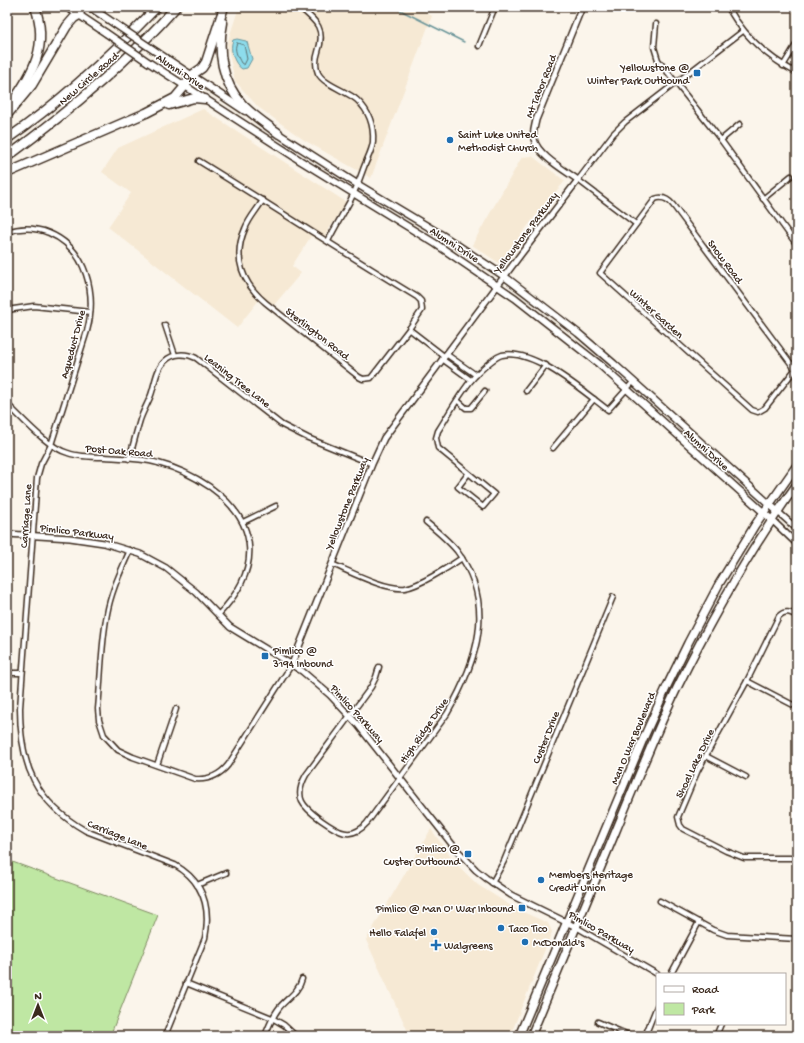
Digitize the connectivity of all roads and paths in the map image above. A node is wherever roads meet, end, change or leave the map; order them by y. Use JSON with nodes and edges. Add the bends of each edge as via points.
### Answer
{"nodes":[{"id":1,"x":35,"y":7,"type":"edge"},
{"id":2,"x":67,"y":7,"type":"edge"},
{"id":3,"x":90,"y":7,"type":"edge"},
{"id":4,"x":156,"y":7,"type":"edge"},
{"id":5,"x":176,"y":7,"type":"edge"},
{"id":6,"x":225,"y":7,"type":"edge"},
{"id":7,"x":299,"y":7,"type":"edge"},
{"id":8,"x":495,"y":7,"type":"edge"},
{"id":9,"x":582,"y":7,"type":"edge"},
{"id":10,"x":728,"y":7,"type":"edge"},
{"id":11,"x":80,"y":11,"type":"edge"},
{"id":12,"x":656,"y":24,"type":"dead end"},
{"id":13,"x":743,"y":31,"type":"junction"},
{"id":14,"x":797,"y":43,"type":"edge"},
{"id":15,"x":479,"y":46,"type":"dead end"},
{"id":16,"x":783,"y":66,"type":"junction"},
{"id":17,"x":797,"y":73,"type":"edge"},
{"id":18,"x":192,"y":75,"type":"junction"},
{"id":19,"x":676,"y":82,"type":"junction"},
{"id":20,"x":185,"y":86,"type":"junction"},
{"id":21,"x":204,"y":99,"type":"junction"},
{"id":22,"x":7,"y":109,"type":"edge"},
{"id":23,"x":146,"y":113,"type":"junction"},
{"id":24,"x":7,"y":115,"type":"edge"},
{"id":25,"x":740,"y":124,"type":"dead end"},
{"id":26,"x":278,"y":133,"type":"junction"},
{"id":27,"x":7,"y":139,"type":"edge"},
{"id":28,"x":721,"y":140,"type":"junction"},
{"id":29,"x":7,"y":157,"type":"edge"},
{"id":30,"x":199,"y":161,"type":"dead end"},
{"id":31,"x":7,"y":173,"type":"edge"},
{"id":32,"x":791,"y":176,"type":"dead end"},
{"id":33,"x":578,"y":180,"type":"junction"},
{"id":34,"x":357,"y":184,"type":"junction"},
{"id":35,"x":354,"y":193,"type":"junction"},
{"id":36,"x":763,"y":199,"type":"junction"},
{"id":37,"x":263,"y":200,"type":"junction"},
{"id":38,"x":636,"y":224,"type":"junction"},
{"id":39,"x":7,"y":232,"type":"edge"},
{"id":40,"x":328,"y":240,"type":"junction"},
{"id":41,"x":797,"y":246,"type":"edge"},
{"id":42,"x":504,"y":276,"type":"junction"},
{"id":43,"x":498,"y":285,"type":"junction"},
{"id":44,"x":7,"y":310,"type":"edge"},
{"id":45,"x":90,"y":312,"type":"junction"},
{"id":46,"x":165,"y":325,"type":"dead end"},
{"id":47,"x":410,"y":329,"type":"junction"},
{"id":48,"x":175,"y":355,"type":"junction"},
{"id":49,"x":444,"y":356,"type":"junction"},
{"id":50,"x":546,"y":365,"type":"junction"},
{"id":51,"x":796,"y":368,"type":"edge"},
{"id":52,"x":476,"y":375,"type":"junction"},
{"id":53,"x":471,"y":380,"type":"junction"},
{"id":54,"x":633,"y":382,"type":"junction"},
{"id":55,"x":627,"y":390,"type":"junction"},
{"id":56,"x":485,"y":391,"type":"dead end"},
{"id":57,"x":526,"y":391,"type":"dead end"},
{"id":58,"x":594,"y":399,"type":"junction"},
{"id":59,"x":458,"y":401,"type":"junction"},
{"id":60,"x":7,"y":404,"type":"edge"},
{"id":61,"x":51,"y":445,"type":"junction"},
{"id":62,"x":553,"y":448,"type":"dead end"},
{"id":63,"x":129,"y":459,"type":"junction"},
{"id":64,"x":372,"y":464,"type":"junction"},
{"id":65,"x":797,"y":465,"type":"edge"},
{"id":66,"x":468,"y":474,"type":"junction"},
{"id":67,"x":797,"y":484,"type":"edge"},
{"id":68,"x":770,"y":504,"type":"junction"},
{"id":69,"x":276,"y":506,"type":"dead end"},
{"id":70,"x":777,"y":511,"type":"junction"},
{"id":71,"x":763,"y":513,"type":"junction"},
{"id":72,"x":772,"y":520,"type":"junction"},
{"id":73,"x":243,"y":522,"type":"junction"},
{"id":74,"x":426,"y":522,"type":"dead end"},
{"id":75,"x":797,"y":530,"type":"edge"},
{"id":76,"x":7,"y":534,"type":"edge"},
{"id":77,"x":32,"y":536,"type":"junction"},
{"id":78,"x":797,"y":544,"type":"edge"},
{"id":79,"x":130,"y":550,"type":"junction"},
{"id":80,"x":462,"y":558,"type":"junction"},
{"id":81,"x":332,"y":564,"type":"junction"},
{"id":82,"x":613,"y":597,"type":"dead end"},
{"id":83,"x":218,"y":615,"type":"junction"},
{"id":84,"x":797,"y":616,"type":"edge"},
{"id":85,"x":292,"y":664,"type":"junction"},
{"id":86,"x":378,"y":666,"type":"dead end"},
{"id":87,"x":7,"y":673,"type":"edge"},
{"id":88,"x":22,"y":674,"type":"junction"},
{"id":89,"x":747,"y":681,"type":"junction"},
{"id":90,"x":797,"y":707,"type":"edge"},
{"id":91,"x":176,"y":709,"type":"dead end"},
{"id":92,"x":350,"y":716,"type":"junction"},
{"id":93,"x":706,"y":756,"type":"junction"},
{"id":94,"x":157,"y":766,"type":"junction"},
{"id":95,"x":746,"y":777,"type":"dead end"},
{"id":96,"x":400,"y":778,"type":"junction"},
{"id":97,"x":797,"y":858,"type":"edge"},
{"id":98,"x":226,"y":873,"type":"dead end"},
{"id":99,"x":492,"y":883,"type":"junction"},
{"id":100,"x":198,"y":885,"type":"junction"},
{"id":101,"x":660,"y":901,"type":"dead end"},
{"id":102,"x":567,"y":922,"type":"junction"},
{"id":103,"x":699,"y":922,"type":"junction"},
{"id":104,"x":576,"y":927,"type":"junction"},
{"id":105,"x":797,"y":939,"type":"edge"},
{"id":106,"x":656,"y":973,"type":"edge"},
{"id":107,"x":672,"y":973,"type":"edge"},
{"id":108,"x":302,"y":979,"type":"dead end"},
{"id":109,"x":186,"y":983,"type":"junction"},
{"id":110,"x":656,"y":1008,"type":"edge"},
{"id":111,"x":272,"y":1018,"type":"junction"},
{"id":112,"x":598,"y":1022,"type":"dead end"},
{"id":113,"x":721,"y":1025,"type":"edge"},
{"id":114,"x":165,"y":1036,"type":"edge"},
{"id":115,"x":265,"y":1036,"type":"edge"},
{"id":116,"x":296,"y":1036,"type":"edge"},
{"id":117,"x":519,"y":1036,"type":"edge"},
{"id":118,"x":531,"y":1036,"type":"edge"},
{"id":119,"x":631,"y":1036,"type":"edge"},
{"id":120,"x":645,"y":1036,"type":"edge"},
{"id":121,"x":716,"y":1036,"type":"edge"}],
"edges":[{"from":1,"to":22,"type":"highway","via":[[40,32],[38,58],[28,79]]},
{"from":2,"to":11,"type":"main road","name":"Alumni Drive"},
{"from":3,"to":18,"type":"main road","name":"Alumni Drive","bridge":true},
{"from":4,"to":27,"type":"highway","name":"New Circle Road","via":[[72,89]]},
{"from":5,"to":29,"type":"highway","name":"New Circle Road","via":[[101,83]]},
{"from":6,"to":18,"type":"highway","via":[[206,62]]},
{"from":6,"to":26,"type":"highway","via":[[221,52],[229,85],[244,105]]},
{"from":7,"to":34,"type":"street","via":[[313,19],[321,31],[316,60],[318,73],[327,82],[357,100],[370,118],[373,142]]},
{"from":8,"to":15,"type":"street"},
{"from":9,"to":33,"type":"street","name":"Mt Tabor Road","via":[[536,120],[533,138],[542,153]]},
{"from":10,"to":13,"type":"street"},
{"from":11,"to":20,"type":"main road","name":"Alumni Drive","bridge":true,"via":[[106,33]]},
{"from":11,"to":24,"type":"highway","via":[[67,26],[32,85]]},
{"from":12,"to":19,"type":"street","via":[[655,54]]},
{"from":13,"to":16,"type":"street","via":[[765,53]]},
{"from":13,"to":19,"type":"street","name":"Yellowstone Parkway"},
{"from":14,"to":16,"type":"street"},
{"from":16,"to":17,"type":"street"},
{"from":18,"to":20,"type":"highway"},
{"from":18,"to":26,"type":"main road","name":"Alumni Drive"},
{"from":19,"to":28,"type":"street"},
{"from":19,"to":33,"type":"street","name":"Yellowstone Parkway","via":[[619,128]]},
{"from":20,"to":21,"type":"main road","name":"Alumni Drive"},
{"from":20,"to":23,"type":"highway","via":[[174,98]]},
{"from":21,"to":23,"type":"highway","via":[[190,98]]},
{"from":21,"to":35,"type":"main road","name":"Alumni Drive"},
{"from":23,"to":31,"type":"highway"},
{"from":25,"to":28,"type":"street"},
{"from":26,"to":34,"type":"main road","name":"Alumni Drive"},
{"from":28,"to":36,"type":"street"},
{"from":30,"to":37,"type":"street"},
{"from":32,"to":36,"type":"street"},
{"from":33,"to":38,"type":"street"},
{"from":33,"to":42,"type":"street","name":"Yellowstone Parkway"},
{"from":34,"to":35,"type":"street"},
{"from":34,"to":42,"type":"main road","name":"Alumni Drive"},
{"from":35,"to":40,"type":"street"},
{"from":35,"to":43,"type":"main road","name":"Alumni Drive"},
{"from":36,"to":41,"type":"street"},
{"from":37,"to":40,"type":"street"},
{"from":37,"to":47,"type":"street","name":"Sterlington Road","via":[[245,228],[240,246],[243,275],[258,297],[363,379],[373,376]]},
{"from":38,"to":51,"type":"street","name":"Snow Road","via":[[655,199],[669,201]]},
{"from":38,"to":51,"type":"street","name":"Winter Garden","via":[[600,273],[746,406],[755,411],[762,411]]},
{"from":39,"to":45,"type":"street","name":"Aqueduct Drive","via":[[17,229],[40,230],[55,236],[70,247],[82,263],[88,281]]},
{"from":40,"to":47,"type":"street","via":[[420,299],[422,310]]},
{"from":42,"to":43,"type":"street","name":"Yellowstone Parkway"},
{"from":42,"to":54,"type":"main road","name":"Alumni Drive","via":[[578,333]]},
{"from":43,"to":49,"type":"street","name":"Yellowstone Parkway"},
{"from":43,"to":55,"type":"main road","name":"Alumni Drive","via":[[576,345]]},
{"from":44,"to":45,"type":"street","via":[[34,306]]},
{"from":45,"to":61,"type":"street","name":"Aqueduct Drive","via":[[87,331]]},
{"from":46,"to":48,"type":"street"},
{"from":47,"to":49,"type":"street"},
{"from":48,"to":63,"type":"street","via":[[165,360],[159,368]]},
{"from":48,"to":64,"type":"street","name":"Leaning Tree Lane","via":[[196,358],[293,432]]},
{"from":49,"to":52,"type":"street"},
{"from":49,"to":53,"type":"street"},
{"from":49,"to":64,"type":"street","name":"Yellowstone Parkway","via":[[390,430]]},
{"from":50,"to":52,"type":"street","via":[[531,358],[501,355]]},
{"from":50,"to":57,"type":"street"},
{"from":50,"to":58,"type":"street"},
{"from":52,"to":53,"type":"street"},
{"from":53,"to":59,"type":"street"},
{"from":54,"to":55,"type":"street"},
{"from":54,"to":68,"type":"main road","name":"Alumni Drive"},
{"from":55,"to":58,"type":"street","via":[[608,410]]},
{"from":55,"to":71,"type":"main road","name":"Alumni Drive"},
{"from":56,"to":59,"type":"street","via":[[471,408],[466,408]]},
{"from":58,"to":62,"type":"street"},
{"from":59,"to":66,"type":"street","via":[[436,438],[438,448]]},
{"from":60,"to":61,"type":"street","name":"Post Oak Road"},
{"from":61,"to":63,"type":"street","name":"Post Oak Road","via":[[77,455]]},
{"from":61,"to":77,"type":"street","name":"Carriage Lane","via":[[40,464],[36,478]]},
{"from":63,"to":73,"type":"street","name":"Post Oak Road","via":[[159,463],[197,479],[224,498]]},
{"from":64,"to":81,"type":"street","name":"Yellowstone Parkway"},
{"from":65,"to":68,"type":"main road","name":"Man O War Boulevard"},
{"from":66,"to":66,"type":"street","via":[[494,494],[484,507],[458,487]]},
{"from":67,"to":70,"type":"main road","name":"Man O War Boulevard"},
{"from":68,"to":70,"type":"main road","name":"Alumni Drive"},
{"from":68,"to":71,"type":"main road","name":"Man O War Boulevard"},
{"from":69,"to":73,"type":"street"},
{"from":70,"to":72,"type":"main road","name":"Man O War Boulevard"},
{"from":70,"to":75,"type":"street","name":"Alumni Drive"},
{"from":71,"to":72,"type":"main road","name":"Alumni Drive"},
{"from":71,"to":102,"type":"main road","name":"Man O War Boulevard","via":[[708,605],[666,686]]},
{"from":72,"to":78,"type":"street","name":"Alumni Drive"},
{"from":72,"to":104,"type":"main road","name":"Man O War Boulevard","via":[[717,610],[677,688]]},
{"from":73,"to":83,"type":"street","name":"Post Oak Road","via":[[250,545],[248,564],[234,597]]},
{"from":74,"to":80,"type":"street","name":"High Ridge Drive","via":[[449,542]]},
{"from":76,"to":77,"type":"street","name":"Pimlico Parkway"},
{"from":77,"to":79,"type":"street","name":"Pimlico Parkway","via":[[94,541]]},
{"from":77,"to":88,"type":"street","name":"Carriage Lane"},
{"from":79,"to":83,"type":"street","name":"Pimlico Parkway","via":[[153,560],[174,574]]},
{"from":79,"to":94,"type":"street","name":"Yellowstone Parkway","via":[[115,586],[104,629],[99,720],[104,736],[118,750]]},
{"from":80,"to":81,"type":"street","via":[[406,588],[386,586]]},
{"from":80,"to":96,"type":"street","name":"High Ridge Drive","via":[[471,574],[480,606],[477,643],[454,702]]},
{"from":81,"to":85,"type":"street","name":"Yellowstone Parkway"},
{"from":82,"to":99,"type":"street","name":"Custer Drive","via":[[504,861]]},
{"from":83,"to":85,"type":"street","name":"Pimlico Parkway","via":[[235,630]]},
{"from":84,"to":89,"type":"street","name":"Shoal Lake Drive","via":[[785,612],[779,616]]},
{"from":85,"to":92,"type":"street","name":"Pimlico Parkway","via":[[330,694]]},
{"from":85,"to":94,"type":"street","name":"Yellowstone Parkway","via":[[222,772],[211,778],[194,780]]},
{"from":86,"to":92,"type":"street","name":"High Ridge Drive","via":[[372,687]]},
{"from":87,"to":88,"type":"street"},
{"from":88,"to":100,"type":"street","name":"Carriage Lane","via":[[20,722],[23,752],[34,780],[50,803],[60,814],[86,832],[175,865]]},
{"from":89,"to":90,"type":"street"},
{"from":89,"to":93,"type":"street","name":"Shoal Lake Drive"},
{"from":91,"to":94,"type":"street"},
{"from":92,"to":96,"type":"street","name":"Pimlico Parkway"},
{"from":92,"to":96,"type":"street","name":"High Ridge Drive","via":[[302,783],[300,794],[307,810],[334,829],[352,833],[367,823]]},
{"from":93,"to":95,"type":"street"},
{"from":93,"to":97,"type":"street","name":"Shoal Lake Drive","via":[[679,813],[681,826],[744,858]]},
{"from":96,"to":99,"type":"street","name":"Pimlico Parkway","via":[[464,858]]},
{"from":98,"to":100,"type":"street"},
{"from":99,"to":102,"type":"street","name":"Pimlico Parkway"},
{"from":100,"to":109,"type":"street","name":"Carriage Lane","via":[[206,908],[207,926],[205,938]]},
{"from":101,"to":103,"type":"street"},
{"from":102,"to":104,"type":"street","name":"Pimlico Parkway"},
{"from":102,"to":117,"type":"main road","name":"Man O War Boulevard"},
{"from":103,"to":105,"type":"street","via":[[727,935]]},
{"from":103,"to":107,"type":"street"},
{"from":104,"to":106,"type":"street","name":"Pimlico Parkway"},
{"from":104,"to":118,"type":"main road","name":"Man O War Boulevard"},
{"from":108,"to":111,"type":"street","via":[[300,986]]},
{"from":109,"to":111,"type":"street"},
{"from":109,"to":114,"type":"street","name":"Carriage Lane"},
{"from":110,"to":120,"type":"street"},
{"from":111,"to":115,"type":"street"},
{"from":111,"to":116,"type":"street"},
{"from":112,"to":119,"type":"street"},
{"from":113,"to":121,"type":"street"}]}
